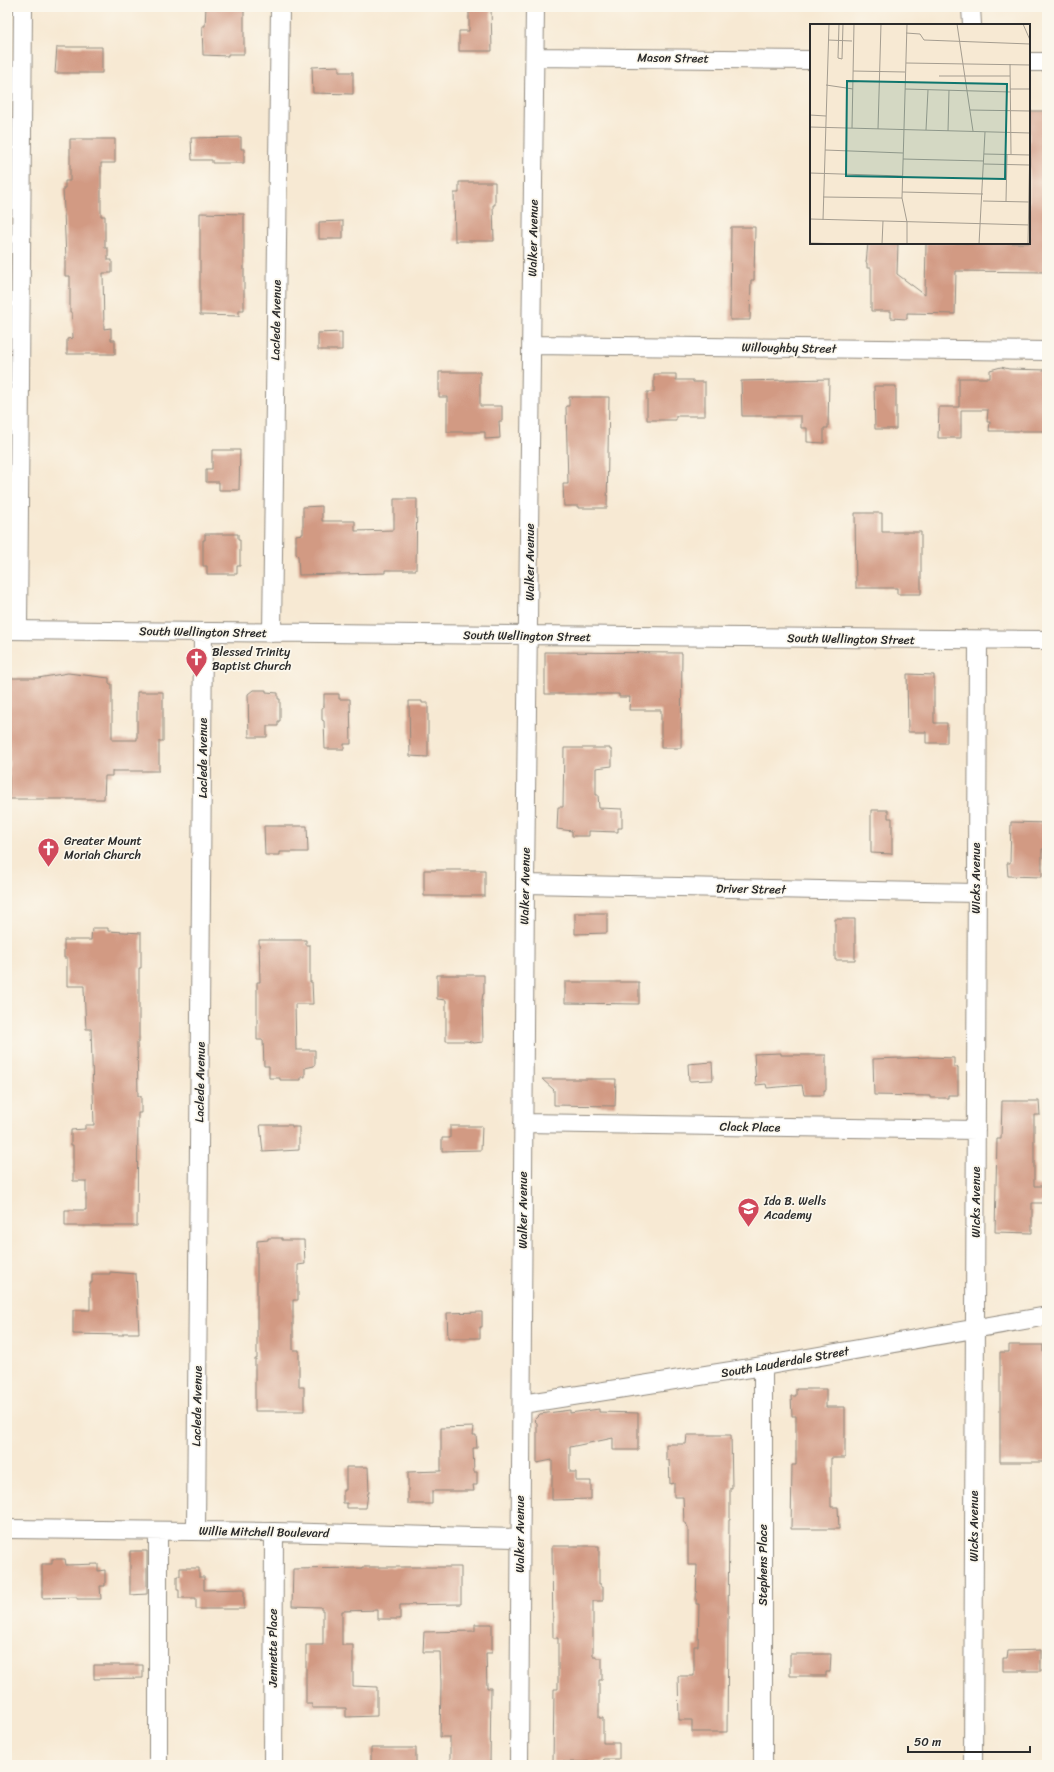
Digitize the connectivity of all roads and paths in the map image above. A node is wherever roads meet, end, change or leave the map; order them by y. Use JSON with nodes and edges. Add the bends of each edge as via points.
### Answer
{"nodes":[{"id":1,"x":23,"y":7,"type":"edge"},
{"id":2,"x":280,"y":7,"type":"edge"},
{"id":3,"x":535,"y":7,"type":"edge"},
{"id":4,"x":971,"y":7,"type":"edge"},
{"id":5,"x":972,"y":24,"type":"edge"},
{"id":6,"x":534,"y":57,"type":"junction"},
{"id":7,"x":810,"y":60,"type":"edge"},
{"id":8,"x":1030,"y":62,"type":"edge"},
{"id":9,"x":1047,"y":62,"type":"edge"},
{"id":10,"x":532,"y":345,"type":"junction"},
{"id":11,"x":1047,"y":351,"type":"edge"},
{"id":12,"x":12,"y":630,"type":"edge"},
{"id":13,"x":203,"y":632,"type":"junction"},
{"id":14,"x":272,"y":633,"type":"junction"},
{"id":15,"x":529,"y":636,"type":"junction"},
{"id":16,"x":978,"y":640,"type":"junction"},
{"id":17,"x":1047,"y":640,"type":"edge"},
{"id":18,"x":525,"y":884,"type":"junction"},
{"id":19,"x":976,"y":893,"type":"junction"},
{"id":20,"x":523,"y":1123,"type":"junction"},
{"id":21,"x":976,"y":1130,"type":"junction"},
{"id":22,"x":1047,"y":1316,"type":"edge"},
{"id":23,"x":976,"y":1328,"type":"junction"},
{"id":24,"x":763,"y":1366,"type":"junction"},
{"id":25,"x":522,"y":1404,"type":"junction"},
{"id":26,"x":7,"y":1529,"type":"edge"},
{"id":27,"x":158,"y":1531,"type":"junction"},
{"id":28,"x":196,"y":1531,"type":"junction"},
{"id":29,"x":274,"y":1532,"type":"junction"},
{"id":30,"x":520,"y":1538,"type":"junction"},
{"id":31,"x":158,"y":1765,"type":"edge"},
{"id":32,"x":273,"y":1765,"type":"edge"},
{"id":33,"x":519,"y":1765,"type":"edge"},
{"id":34,"x":763,"y":1765,"type":"edge"},
{"id":35,"x":972,"y":1765,"type":"edge"}],
"edges":[{"from":1,"to":12,"type":"street"},
{"from":2,"to":14,"type":"street","name":"Laclede Avenue"},
{"from":3,"to":6,"type":"street","name":"Walker Avenue"},
{"from":4,"to":5,"type":"street"},
{"from":6,"to":7,"type":"street","name":"Mason Street"},
{"from":6,"to":10,"type":"street","name":"Walker Avenue"},
{"from":8,"to":9,"type":"street"},
{"from":10,"to":11,"type":"street","name":"Willoughby Street"},
{"from":10,"to":15,"type":"street","name":"Walker Avenue"},
{"from":12,"to":13,"type":"street","name":"South Wellington Street"},
{"from":13,"to":14,"type":"street","name":"South Wellington Street"},
{"from":13,"to":28,"type":"street","name":"Laclede Avenue"},
{"from":14,"to":15,"type":"street","name":"South Wellington Street"},
{"from":15,"to":16,"type":"street","name":"South Wellington Street"},
{"from":15,"to":18,"type":"street","name":"Walker Avenue"},
{"from":16,"to":17,"type":"street","name":"South Wellington Street"},
{"from":16,"to":19,"type":"street","name":"Wicks Avenue"},
{"from":18,"to":19,"type":"street","name":"Driver Street"},
{"from":18,"to":20,"type":"street","name":"Walker Avenue"},
{"from":19,"to":21,"type":"street","name":"Wicks Avenue"},
{"from":20,"to":21,"type":"street","name":"Clack Place"},
{"from":20,"to":25,"type":"street","name":"Walker Avenue"},
{"from":21,"to":23,"type":"street","name":"Wicks Avenue"},
{"from":22,"to":23,"type":"street","name":"South Lauderdale Street"},
{"from":23,"to":24,"type":"street","name":"South Lauderdale Street"},
{"from":23,"to":35,"type":"street","name":"Wicks Avenue"},
{"from":24,"to":25,"type":"street","name":"South Lauderdale Street"},
{"from":24,"to":34,"type":"street","name":"Stephens Place"},
{"from":25,"to":30,"type":"street","name":"Walker Avenue"},
{"from":26,"to":27,"type":"street","name":"Willie Mitchell Boulevard"},
{"from":27,"to":28,"type":"street","name":"Willie Mitchell Boulevard"},
{"from":27,"to":31,"type":"street"},
{"from":28,"to":29,"type":"street","name":"Willie Mitchell Boulevard"},
{"from":29,"to":30,"type":"street","name":"Willie Mitchell Boulevard"},
{"from":29,"to":32,"type":"street","name":"Jennette Place"},
{"from":30,"to":33,"type":"street","name":"Walker Avenue"}]}
